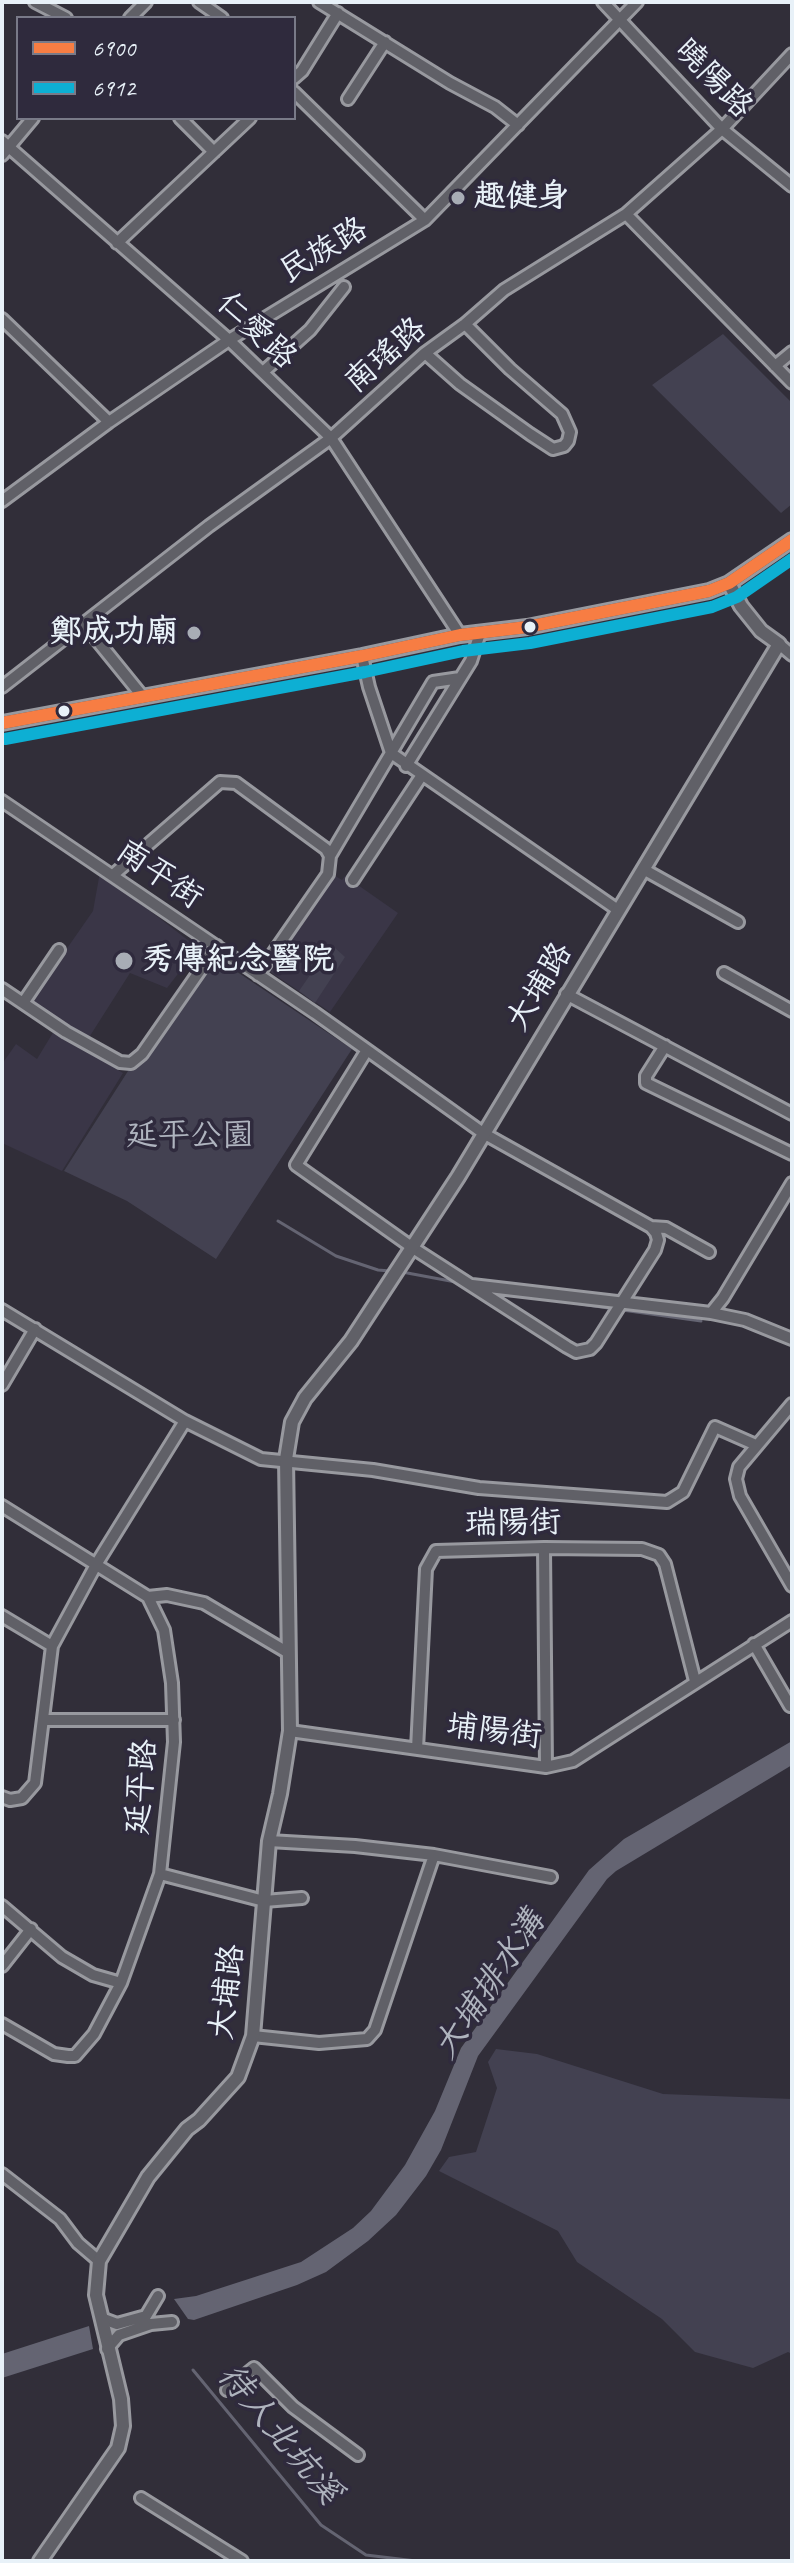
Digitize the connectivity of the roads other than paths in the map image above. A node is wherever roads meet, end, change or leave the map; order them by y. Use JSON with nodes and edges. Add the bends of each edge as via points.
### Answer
{"nodes":[{"id":1,"x":35,"y":2,"type":"edge"},
{"id":2,"x":199,"y":2,"type":"edge"},
{"id":3,"x":319,"y":2,"type":"edge"},
{"id":4,"x":603,"y":2,"type":"edge"},
{"id":5,"x":637,"y":2,"type":"edge"},
{"id":6,"x":338,"y":13,"type":"junction"},
{"id":7,"x":62,"y":16,"type":"edge"},
{"id":8,"x":219,"y":16,"type":"edge"},
{"id":9,"x":620,"y":19,"type":"junction"},
{"id":10,"x":385,"y":42,"type":"junction"},
{"id":11,"x":792,"y":54,"type":"edge"},
{"id":12,"x":296,"y":76,"type":"edge"},
{"id":13,"x":296,"y":94,"type":"edge"},
{"id":14,"x":348,"y":99,"type":"dead end"},
{"id":15,"x":31,"y":120,"type":"edge"},
{"id":16,"x":182,"y":120,"type":"edge"},
{"id":17,"x":248,"y":120,"type":"edge"},
{"id":18,"x":518,"y":125,"type":"junction"},
{"id":19,"x":722,"y":129,"type":"junction"},
{"id":20,"x":4,"y":148,"type":"edge"},
{"id":21,"x":214,"y":152,"type":"junction"},
{"id":22,"x":792,"y":186,"type":"edge"},
{"id":23,"x":626,"y":214,"type":"junction"},
{"id":24,"x":425,"y":220,"type":"junction"},
{"id":25,"x":117,"y":243,"type":"junction"},
{"id":26,"x":344,"y":287,"type":"dead end"},
{"id":27,"x":2,"y":319,"type":"edge"},
{"id":28,"x":465,"y":324,"type":"junction"},
{"id":29,"x":229,"y":340,"type":"junction"},
{"id":30,"x":792,"y":352,"type":"edge"},
{"id":31,"x":425,"y":353,"type":"junction"},
{"id":32,"x":775,"y":366,"type":"junction"},
{"id":33,"x":263,"y":372,"type":"junction"},
{"id":34,"x":792,"y":383,"type":"edge"},
{"id":35,"x":109,"y":422,"type":"junction"},
{"id":36,"x":331,"y":438,"type":"junction"},
{"id":37,"x":2,"y":501,"type":"edge"},
{"id":38,"x":792,"y":540,"type":"edge"},
{"id":39,"x":729,"y":583,"type":"junction"},
{"id":40,"x":83,"y":623,"type":"junction"},
{"id":41,"x":480,"y":633,"type":"junction"},
{"id":42,"x":460,"y":635,"type":"junction"},
{"id":43,"x":779,"y":644,"type":"junction"},
{"id":44,"x":792,"y":655,"type":"edge"},
{"id":45,"x":362,"y":656,"type":"junction"},
{"id":46,"x":460,"y":678,"type":"junction"},
{"id":47,"x":2,"y":687,"type":"edge"},
{"id":48,"x":143,"y":697,"type":"junction"},
{"id":49,"x":2,"y":723,"type":"edge"},
{"id":50,"x":391,"y":753,"type":"junction"},
{"id":51,"x":406,"y":766,"type":"junction"},
{"id":52,"x":422,"y":775,"type":"junction"},
{"id":53,"x":3,"y":802,"type":"edge"},
{"id":54,"x":330,"y":856,"type":"junction"},
{"id":55,"x":643,"y":869,"type":"junction"},
{"id":56,"x":113,"y":875,"type":"junction"},
{"id":57,"x":353,"y":880,"type":"dead end"},
{"id":58,"x":618,"y":910,"type":"junction"},
{"id":59,"x":738,"y":922,"type":"dead end"},
{"id":60,"x":217,"y":946,"type":"junction"},
{"id":61,"x":59,"y":950,"type":"dead end"},
{"id":62,"x":724,"y":973,"type":"dead end"},
{"id":63,"x":258,"y":975,"type":"junction"},
{"id":64,"x":2,"y":989,"type":"edge"},
{"id":65,"x":566,"y":994,"type":"junction"},
{"id":66,"x":23,"y":1003,"type":"junction"},
{"id":67,"x":792,"y":1011,"type":"edge"},
{"id":68,"x":665,"y":1046,"type":"junction"},
{"id":69,"x":367,"y":1050,"type":"junction"},
{"id":70,"x":792,"y":1114,"type":"edge"},
{"id":71,"x":483,"y":1133,"type":"junction"},
{"id":72,"x":792,"y":1154,"type":"edge"},
{"id":73,"x":792,"y":1183,"type":"edge"},
{"id":74,"x":651,"y":1227,"type":"junction"},
{"id":75,"x":413,"y":1248,"type":"junction"},
{"id":76,"x":709,"y":1252,"type":"dead end"},
{"id":77,"x":470,"y":1285,"type":"junction"},
{"id":78,"x":622,"y":1304,"type":"junction"},
{"id":79,"x":2,"y":1310,"type":"edge"},
{"id":80,"x":711,"y":1313,"type":"junction"},
{"id":81,"x":35,"y":1329,"type":"junction"},
{"id":82,"x":792,"y":1339,"type":"edge"},
{"id":83,"x":2,"y":1385,"type":"edge"},
{"id":84,"x":792,"y":1404,"type":"edge"},
{"id":85,"x":185,"y":1421,"type":"junction"},
{"id":86,"x":756,"y":1445,"type":"junction"},
{"id":87,"x":286,"y":1459,"type":"junction"},
{"id":88,"x":2,"y":1506,"type":"edge"},
{"id":89,"x":544,"y":1548,"type":"junction"},
{"id":90,"x":97,"y":1563,"type":"junction"},
{"id":91,"x":792,"y":1586,"type":"edge"},
{"id":92,"x":148,"y":1597,"type":"junction"},
{"id":93,"x":2,"y":1616,"type":"edge"},
{"id":94,"x":792,"y":1621,"type":"edge"},
{"id":95,"x":754,"y":1644,"type":"junction"},
{"id":96,"x":52,"y":1646,"type":"junction"},
{"id":97,"x":287,"y":1652,"type":"junction"},
{"id":98,"x":695,"y":1681,"type":"junction"},
{"id":99,"x":790,"y":1706,"type":"edge"},
{"id":100,"x":44,"y":1720,"type":"junction"},
{"id":101,"x":174,"y":1720,"type":"junction"},
{"id":102,"x":290,"y":1731,"type":"junction"},
{"id":103,"x":417,"y":1749,"type":"junction"},
{"id":104,"x":546,"y":1767,"type":"junction"},
{"id":105,"x":2,"y":1797,"type":"edge"},
{"id":106,"x":269,"y":1841,"type":"junction"},
{"id":107,"x":434,"y":1855,"type":"junction"},
{"id":108,"x":160,"y":1874,"type":"junction"},
{"id":109,"x":551,"y":1877,"type":"dead end"},
{"id":110,"x":302,"y":1898,"type":"dead end"},
{"id":111,"x":264,"y":1901,"type":"junction"},
{"id":112,"x":2,"y":1906,"type":"edge"},
{"id":113,"x":31,"y":1929,"type":"junction"},
{"id":114,"x":2,"y":1966,"type":"edge"},
{"id":115,"x":121,"y":1983,"type":"junction"},
{"id":116,"x":2,"y":2024,"type":"edge"},
{"id":117,"x":253,"y":2036,"type":"junction"},
{"id":118,"x":2,"y":2174,"type":"edge"},
{"id":119,"x":99,"y":2261,"type":"junction"},
{"id":120,"x":158,"y":2296,"type":"dead end"},
{"id":121,"x":101,"y":2318,"type":"junction"},
{"id":122,"x":172,"y":2322,"type":"dead end"},
{"id":123,"x":107,"y":2349,"type":"junction"},
{"id":124,"x":227,"y":2390,"type":"dead end"},
{"id":125,"x":358,"y":2455,"type":"dead end"},
{"id":126,"x":141,"y":2498,"type":"dead end"},
{"id":127,"x":40,"y":2561,"type":"edge"},
{"id":128,"x":242,"y":2561,"type":"edge"}],
"edges":[{"from":1,"to":7,"type":"street"},
{"from":2,"to":8,"type":"street"},
{"from":3,"to":6,"type":"street"},
{"from":4,"to":9,"type":"street","name":"曉陽路"},
{"from":5,"to":9,"type":"street","name":"民族路"},
{"from":6,"to":10,"type":"street"},
{"from":6,"to":12,"type":"street"},
{"from":9,"to":18,"type":"street","name":"民族路"},
{"from":9,"to":19,"type":"street","name":"曉陽路"},
{"from":10,"to":14,"type":"street"},
{"from":10,"to":18,"type":"street"},
{"from":11,"to":19,"type":"street","name":"南瑤路"},
{"from":13,"to":24,"type":"street"},
{"from":15,"to":20,"type":"street"},
{"from":16,"to":21,"type":"street"},
{"from":17,"to":21,"type":"street"},
{"from":18,"to":24,"type":"street","name":"民族路"},
{"from":19,"to":22,"type":"street","name":"曉陽路"},
{"from":19,"to":23,"type":"street","name":"南瑤路"},
{"from":20,"to":25,"type":"street","name":"仁愛路"},
{"from":21,"to":25,"type":"street"},
{"from":23,"to":28,"type":"street","name":"南瑤路","via":[[504,290]]},
{"from":23,"to":32,"type":"street"},
{"from":24,"to":29,"type":"street","name":"民族路"},
{"from":25,"to":29,"type":"street","name":"仁愛路"},
{"from":26,"to":33,"type":"street","via":[[310,330]]},
{"from":27,"to":35,"type":"street"},
{"from":28,"to":31,"type":"street","name":"南瑤路"},
{"from":28,"to":31,"type":"street","via":[[562,414],[570,432],[564,446],[553,449]]},
{"from":29,"to":33,"type":"street","name":"仁愛路"},
{"from":29,"to":35,"type":"street","name":"民族路"},
{"from":30,"to":32,"type":"street"},
{"from":31,"to":36,"type":"street","name":"南瑤路"},
{"from":32,"to":34,"type":"street"},
{"from":33,"to":36,"type":"street","name":"仁愛路"},
{"from":35,"to":37,"type":"street","name":"民族路"},
{"from":36,"to":40,"type":"street","name":"南瑤路"},
{"from":36,"to":42,"type":"street","name":"仁愛路"},
{"from":38,"to":39,"type":"main road"},
{"from":39,"to":41,"type":"main road"},
{"from":39,"to":43,"type":"main road","via":[[761,631]]},
{"from":40,"to":47,"type":"street","name":"南瑤路"},
{"from":40,"to":48,"type":"street"},
{"from":41,"to":42,"type":"main road"},
{"from":41,"to":46,"type":"street"},
{"from":42,"to":45,"type":"main road"},
{"from":43,"to":44,"type":"street"},
{"from":43,"to":55,"type":"main road","name":"大埔路"},
{"from":45,"to":48,"type":"main road"},
{"from":45,"to":50,"type":"street"},
{"from":46,"to":50,"type":"street","via":[[433,682]]},
{"from":46,"to":51,"type":"street"},
{"from":48,"to":49,"type":"main road"},
{"from":50,"to":51,"type":"street"},
{"from":50,"to":54,"type":"street"},
{"from":51,"to":52,"type":"street"},
{"from":52,"to":57,"type":"street"},
{"from":52,"to":58,"type":"street"},
{"from":53,"to":56,"type":"street","name":"南平街"},
{"from":54,"to":56,"type":"street","via":[[236,783],[220,782]]},
{"from":54,"to":63,"type":"street","via":[[328,874]]},
{"from":55,"to":58,"type":"main road","name":"大埔路"},
{"from":55,"to":59,"type":"street"},
{"from":56,"to":60,"type":"street","name":"南平街"},
{"from":58,"to":65,"type":"main road","name":"大埔路"},
{"from":60,"to":63,"type":"street","name":"南平街"},
{"from":60,"to":66,"type":"street","via":[[131,1063],[120,1062]]},
{"from":61,"to":66,"type":"street"},
{"from":62,"to":67,"type":"street"},
{"from":63,"to":69,"type":"street","name":"南平街"},
{"from":64,"to":66,"type":"street"},
{"from":65,"to":68,"type":"street"},
{"from":65,"to":71,"type":"main road","name":"大埔路"},
{"from":68,"to":70,"type":"street"},
{"from":68,"to":72,"type":"street","via":[[646,1083]]},
{"from":69,"to":71,"type":"street","name":"南平街"},
{"from":69,"to":75,"type":"street","via":[[296,1165]]},
{"from":71,"to":74,"type":"street","name":"南平街"},
{"from":71,"to":75,"type":"main road","name":"大埔路"},
{"from":73,"to":80,"type":"street"},
{"from":74,"to":76,"type":"street","name":"南平街","via":[[666,1228]]},
{"from":74,"to":78,"type":"street","via":[[658,1240],[655,1250]]},
{"from":75,"to":77,"type":"street"},
{"from":75,"to":87,"type":"main road","name":"大埔路","via":[[305,1398],[292,1422]]},
{"from":77,"to":78,"type":"street"},
{"from":77,"to":78,"type":"street","via":[[576,1352],[596,1343]]},
{"from":78,"to":80,"type":"street"},
{"from":79,"to":81,"type":"street"},
{"from":80,"to":82,"type":"street"},
{"from":81,"to":83,"type":"street"},
{"from":81,"to":85,"type":"street"},
{"from":84,"to":86,"type":"street"},
{"from":85,"to":87,"type":"street","via":[[261,1459]]},
{"from":85,"to":90,"type":"street"},
{"from":86,"to":87,"type":"street","via":[[715,1427],[683,1492],[667,1502],[479,1488]]},
{"from":86,"to":91,"type":"street","via":[[739,1467],[737,1487]]},
{"from":87,"to":97,"type":"main road","name":"大埔路"},
{"from":88,"to":90,"type":"street"},
{"from":89,"to":98,"type":"street","name":"瑞陽街","via":[[642,1549],[659,1555]]},
{"from":89,"to":103,"type":"street","name":"瑞陽街","via":[[436,1551],[429,1560]]},
{"from":89,"to":104,"type":"street"},
{"from":90,"to":92,"type":"street"},
{"from":90,"to":96,"type":"street"},
{"from":92,"to":97,"type":"street","via":[[167,1595],[204,1603]]},
{"from":92,"to":101,"type":"street","name":"延平路","via":[[164,1630]]},
{"from":93,"to":96,"type":"street"},
{"from":94,"to":95,"type":"street","name":"埔陽街"},
{"from":95,"to":98,"type":"street","name":"埔陽街"},
{"from":95,"to":99,"type":"street"},
{"from":96,"to":100,"type":"street"},
{"from":97,"to":102,"type":"main road","name":"大埔路"},
{"from":98,"to":104,"type":"street","name":"埔陽街","via":[[573,1761]]},
{"from":100,"to":101,"type":"street"},
{"from":100,"to":105,"type":"street","via":[[35,1783],[22,1798]]},
{"from":101,"to":108,"type":"street","name":"延平路"},
{"from":102,"to":103,"type":"street","name":"埔陽街"},
{"from":102,"to":106,"type":"main road","name":"大埔路"},
{"from":103,"to":104,"type":"street","name":"埔陽街"},
{"from":106,"to":107,"type":"street"},
{"from":106,"to":111,"type":"main road","name":"大埔路"},
{"from":107,"to":109,"type":"street"},
{"from":107,"to":117,"type":"street","via":[[375,2030],[367,2039],[319,2043]]},
{"from":108,"to":111,"type":"street"},
{"from":108,"to":115,"type":"street","name":"延平路"},
{"from":110,"to":111,"type":"street"},
{"from":111,"to":117,"type":"main road","name":"大埔路"},
{"from":112,"to":113,"type":"street"},
{"from":113,"to":114,"type":"street"},
{"from":113,"to":115,"type":"street","via":[[62,1957]]},
{"from":115,"to":116,"type":"street","name":"延平路","via":[[94,2034],[75,2056],[54,2054]]},
{"from":117,"to":119,"type":"main road","name":"大埔路","via":[[238,2077],[156,2167]]},
{"from":118,"to":119,"type":"street","via":[[60,2219]]},
{"from":119,"to":121,"type":"main road","name":"大埔路","via":[[96,2295]]},
{"from":120,"to":121,"type":"street","via":[[146,2316],[117,2324]]},
{"from":121,"to":123,"type":"main road","name":"大埔路"},
{"from":122,"to":123,"type":"street","via":[[119,2335]]},
{"from":123,"to":127,"type":"main road","name":"大埔路","via":[[121,2399],[118,2448]]},
{"from":124,"to":125,"type":"street","via":[[254,2368],[293,2407]]},
{"from":126,"to":128,"type":"street"}]}
